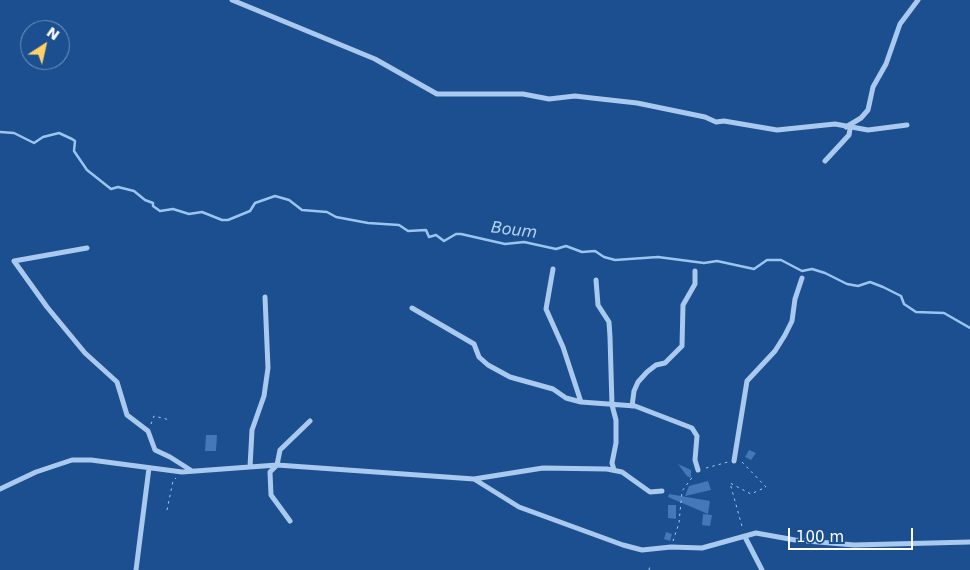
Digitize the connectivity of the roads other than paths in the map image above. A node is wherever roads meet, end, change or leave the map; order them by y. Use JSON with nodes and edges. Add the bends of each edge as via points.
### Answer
{"nodes":[{"id":1,"x":232,"y":0,"type":"edge"},
{"id":2,"x":918,"y":0,"type":"edge"},
{"id":3,"x":907,"y":125,"type":"dead end"},
{"id":4,"x":848,"y":128,"type":"junction"},
{"id":5,"x":825,"y":160,"type":"dead end"},
{"id":6,"x":87,"y":248,"type":"dead end"},
{"id":7,"x":553,"y":269,"type":"dead end"},
{"id":8,"x":695,"y":271,"type":"dead end"},
{"id":9,"x":802,"y":278,"type":"dead end"},
{"id":10,"x":596,"y":280,"type":"dead end"},
{"id":11,"x":265,"y":297,"type":"dead end"},
{"id":12,"x":412,"y":308,"type":"dead end"},
{"id":13,"x":581,"y":402,"type":"junction"},
{"id":14,"x":612,"y":405,"type":"junction"},
{"id":15,"x":632,"y":406,"type":"junction"},
{"id":16,"x":310,"y":422,"type":"dead end"},
{"id":17,"x":734,"y":461,"type":"road end"},
{"id":18,"x":278,"y":465,"type":"junction"},
{"id":19,"x":250,"y":467,"type":"junction"},
{"id":20,"x":149,"y":468,"type":"junction"},
{"id":21,"x":614,"y":470,"type":"junction"},
{"id":22,"x":698,"y":470,"type":"road end"},
{"id":23,"x":193,"y":472,"type":"junction"},
{"id":24,"x":474,"y":479,"type":"junction"},
{"id":25,"x":0,"y":489,"type":"edge"},
{"id":26,"x":662,"y":491,"type":"dead end"},
{"id":27,"x":290,"y":521,"type":"dead end"},
{"id":28,"x":745,"y":537,"type":"junction"},
{"id":29,"x":970,"y":542,"type":"edge"},
{"id":30,"x":136,"y":570,"type":"edge"},
{"id":31,"x":762,"y":570,"type":"edge"}],
"edges":[{"from":1,"to":4,"type":"street","via":[[375,58],[437,94],[523,94],[549,99],[575,96],[637,103],[716,122],[769,130],[835,124]]},
{"from":2,"to":4,"type":"street","via":[[900,24],[886,64],[873,88],[868,110]]},
{"from":3,"to":4,"type":"street","via":[[868,130]]},
{"from":4,"to":5,"type":"street","via":[[849,135]]},
{"from":6,"to":23,"type":"street","via":[[14,261],[47,308],[85,353],[117,382],[127,415],[148,431],[155,450]]},
{"from":7,"to":13,"type":"street","via":[[546,309],[563,347]]},
{"from":8,"to":15,"type":"street","via":[[695,284],[683,305],[682,346],[665,364],[656,365],[647,372],[634,391]]},
{"from":9,"to":17,"type":"street","via":[[792,321],[785,335],[747,381]]},
{"from":10,"to":14,"type":"street","via":[[598,305],[609,322]]},
{"from":11,"to":19,"type":"street","via":[[268,368],[264,396],[252,430]]},
{"from":12,"to":13,"type":"street","via":[[474,344],[479,357],[488,365],[510,377],[553,389],[566,398]]},
{"from":13,"to":14,"type":"street"},
{"from":14,"to":15,"type":"street"},
{"from":14,"to":21,"type":"street","via":[[616,420]]},
{"from":15,"to":22,"type":"street","via":[[692,428],[697,436],[695,460]]},
{"from":16,"to":18,"type":"street","via":[[280,450]]},
{"from":18,"to":19,"type":"street"},
{"from":18,"to":24,"type":"street"},
{"from":18,"to":27,"type":"street","via":[[270,472],[271,495]]},
{"from":19,"to":23,"type":"street"},
{"from":20,"to":23,"type":"street"},
{"from":20,"to":25,"type":"street","via":[[72,460]]},
{"from":20,"to":30,"type":"street"},
{"from":21,"to":24,"type":"street","via":[[543,468]]},
{"from":21,"to":26,"type":"street","via":[[650,492]]},
{"from":24,"to":28,"type":"street","via":[[519,507],[642,550],[702,548]]},
{"from":28,"to":29,"type":"street","via":[[756,533],[854,545]]},
{"from":28,"to":31,"type":"street"}]}
